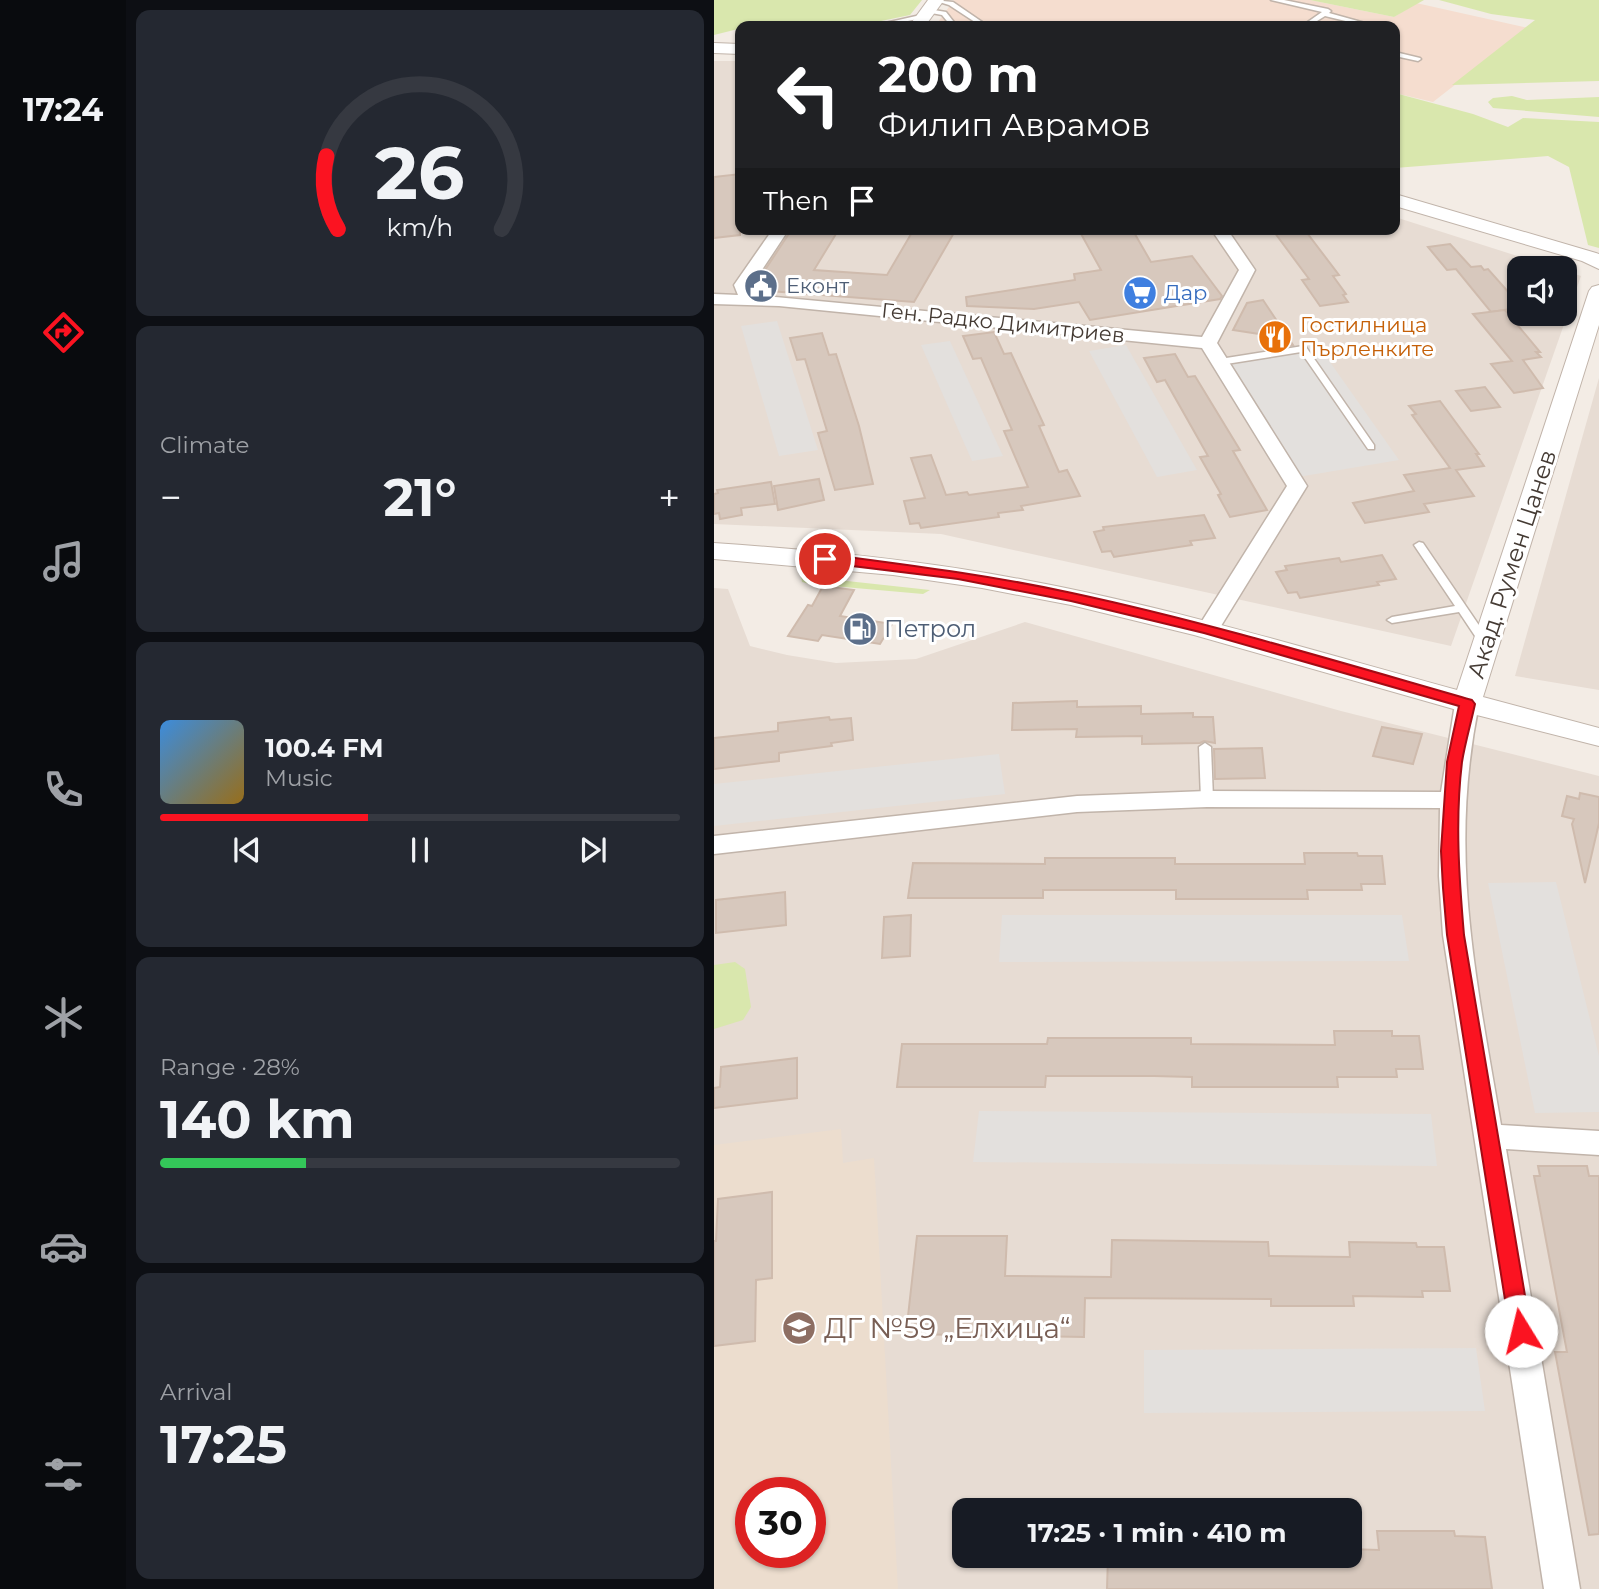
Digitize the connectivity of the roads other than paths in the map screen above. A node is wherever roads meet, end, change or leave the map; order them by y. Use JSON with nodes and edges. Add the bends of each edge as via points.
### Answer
{"nodes":[{"id":1,"x":1274,"y":0,"type":"edge"},
{"id":2,"x":928,"y":11,"type":"edge"},
{"id":3,"x":1324,"y":14,"type":"junction"},
{"id":4,"x":893,"y":21,"type":"edge"},
{"id":5,"x":950,"y":21,"type":"edge"},
{"id":6,"x":978,"y":21,"type":"edge"},
{"id":7,"x":1313,"y":21,"type":"edge"},
{"id":8,"x":1354,"y":21,"type":"edge"},
{"id":9,"x":714,"y":48,"type":"edge"},
{"id":10,"x":735,"y":49,"type":"edge"},
{"id":11,"x":1400,"y":55,"type":"edge"},
{"id":12,"x":1418,"y":59,"type":"dead end"},
{"id":13,"x":1400,"y":202,"type":"edge"},
{"id":14,"x":777,"y":235,"type":"edge"},
{"id":15,"x":1223,"y":235,"type":"edge"},
{"id":16,"x":1599,"y":263,"type":"edge"},
{"id":17,"x":1599,"y":290,"type":"edge"},
{"id":18,"x":714,"y":299,"type":"edge"},
{"id":19,"x":748,"y":300,"type":"junction"},
{"id":20,"x":1208,"y":343,"type":"junction"},
{"id":21,"x":1220,"y":362,"type":"junction"},
{"id":22,"x":1371,"y":447,"type":"dead end"},
{"id":23,"x":1419,"y":545,"type":"dead end"},
{"id":24,"x":714,"y":551,"type":"edge"},
{"id":25,"x":1462,"y":608,"type":"junction"},
{"id":26,"x":1392,"y":620,"type":"dead end"},
{"id":27,"x":1208,"y":629,"type":"junction"},
{"id":28,"x":1486,"y":644,"type":"junction"},
{"id":29,"x":1467,"y":704,"type":"junction"},
{"id":30,"x":1599,"y":737,"type":"edge"},
{"id":31,"x":1205,"y":747,"type":"dead end"},
{"id":32,"x":1207,"y":799,"type":"junction"},
{"id":33,"x":1452,"y":800,"type":"junction"},
{"id":34,"x":714,"y":845,"type":"edge"},
{"id":35,"x":1489,"y":1136,"type":"junction"},
{"id":36,"x":1599,"y":1143,"type":"edge"},
{"id":37,"x":1562,"y":1589,"type":"edge"}],
"edges":[{"from":1,"to":3,"type":"lane","via":[[1328,11]]},
{"from":2,"to":4,"type":"lane"},
{"from":2,"to":5,"type":"lane","via":[[944,13]]},
{"from":2,"to":6,"type":"lane","via":[[951,3]]},
{"from":3,"to":7,"type":"lane"},
{"from":3,"to":8,"type":"lane"},
{"from":9,"to":10,"type":"street"},
{"from":11,"to":12,"type":"lane"},
{"from":13,"to":16,"type":"street"},
{"from":14,"to":19,"type":"street","via":[[743,285]]},
{"from":15,"to":20,"type":"street","via":[[1247,270]]},
{"from":17,"to":28,"type":"street","name":"Акад. Румен Цанев"},
{"from":18,"to":19,"type":"street","name":"Ген. Радко Димитриев"},
{"from":19,"to":20,"type":"street","name":"Ген. Радко Димитриев"},
{"from":20,"to":21,"type":"street"},
{"from":21,"to":22,"type":"lane","via":[[1303,349]]},
{"from":21,"to":27,"type":"street","via":[[1297,486]]},
{"from":23,"to":25,"type":"lane"},
{"from":24,"to":27,"type":"street","via":[[850,560],[958,575]]},
{"from":25,"to":26,"type":"lane"},
{"from":25,"to":28,"type":"lane"},
{"from":27,"to":29,"type":"street"},
{"from":28,"to":29,"type":"street","name":"Акад. Румен Цанев"},
{"from":29,"to":30,"type":"street"},
{"from":29,"to":33,"type":"street","name":"Акад. Румен Цанев"},
{"from":31,"to":32,"type":"lane"},
{"from":32,"to":33,"type":"street"},
{"from":32,"to":34,"type":"street","via":[[1077,804]]},
{"from":33,"to":35,"type":"street","name":"Акад. Румен Цанев","via":[[1449,851],[1456,935]]},
{"from":35,"to":36,"type":"street"},
{"from":35,"to":37,"type":"street","name":"Акад. Румен Цанев"}]}
